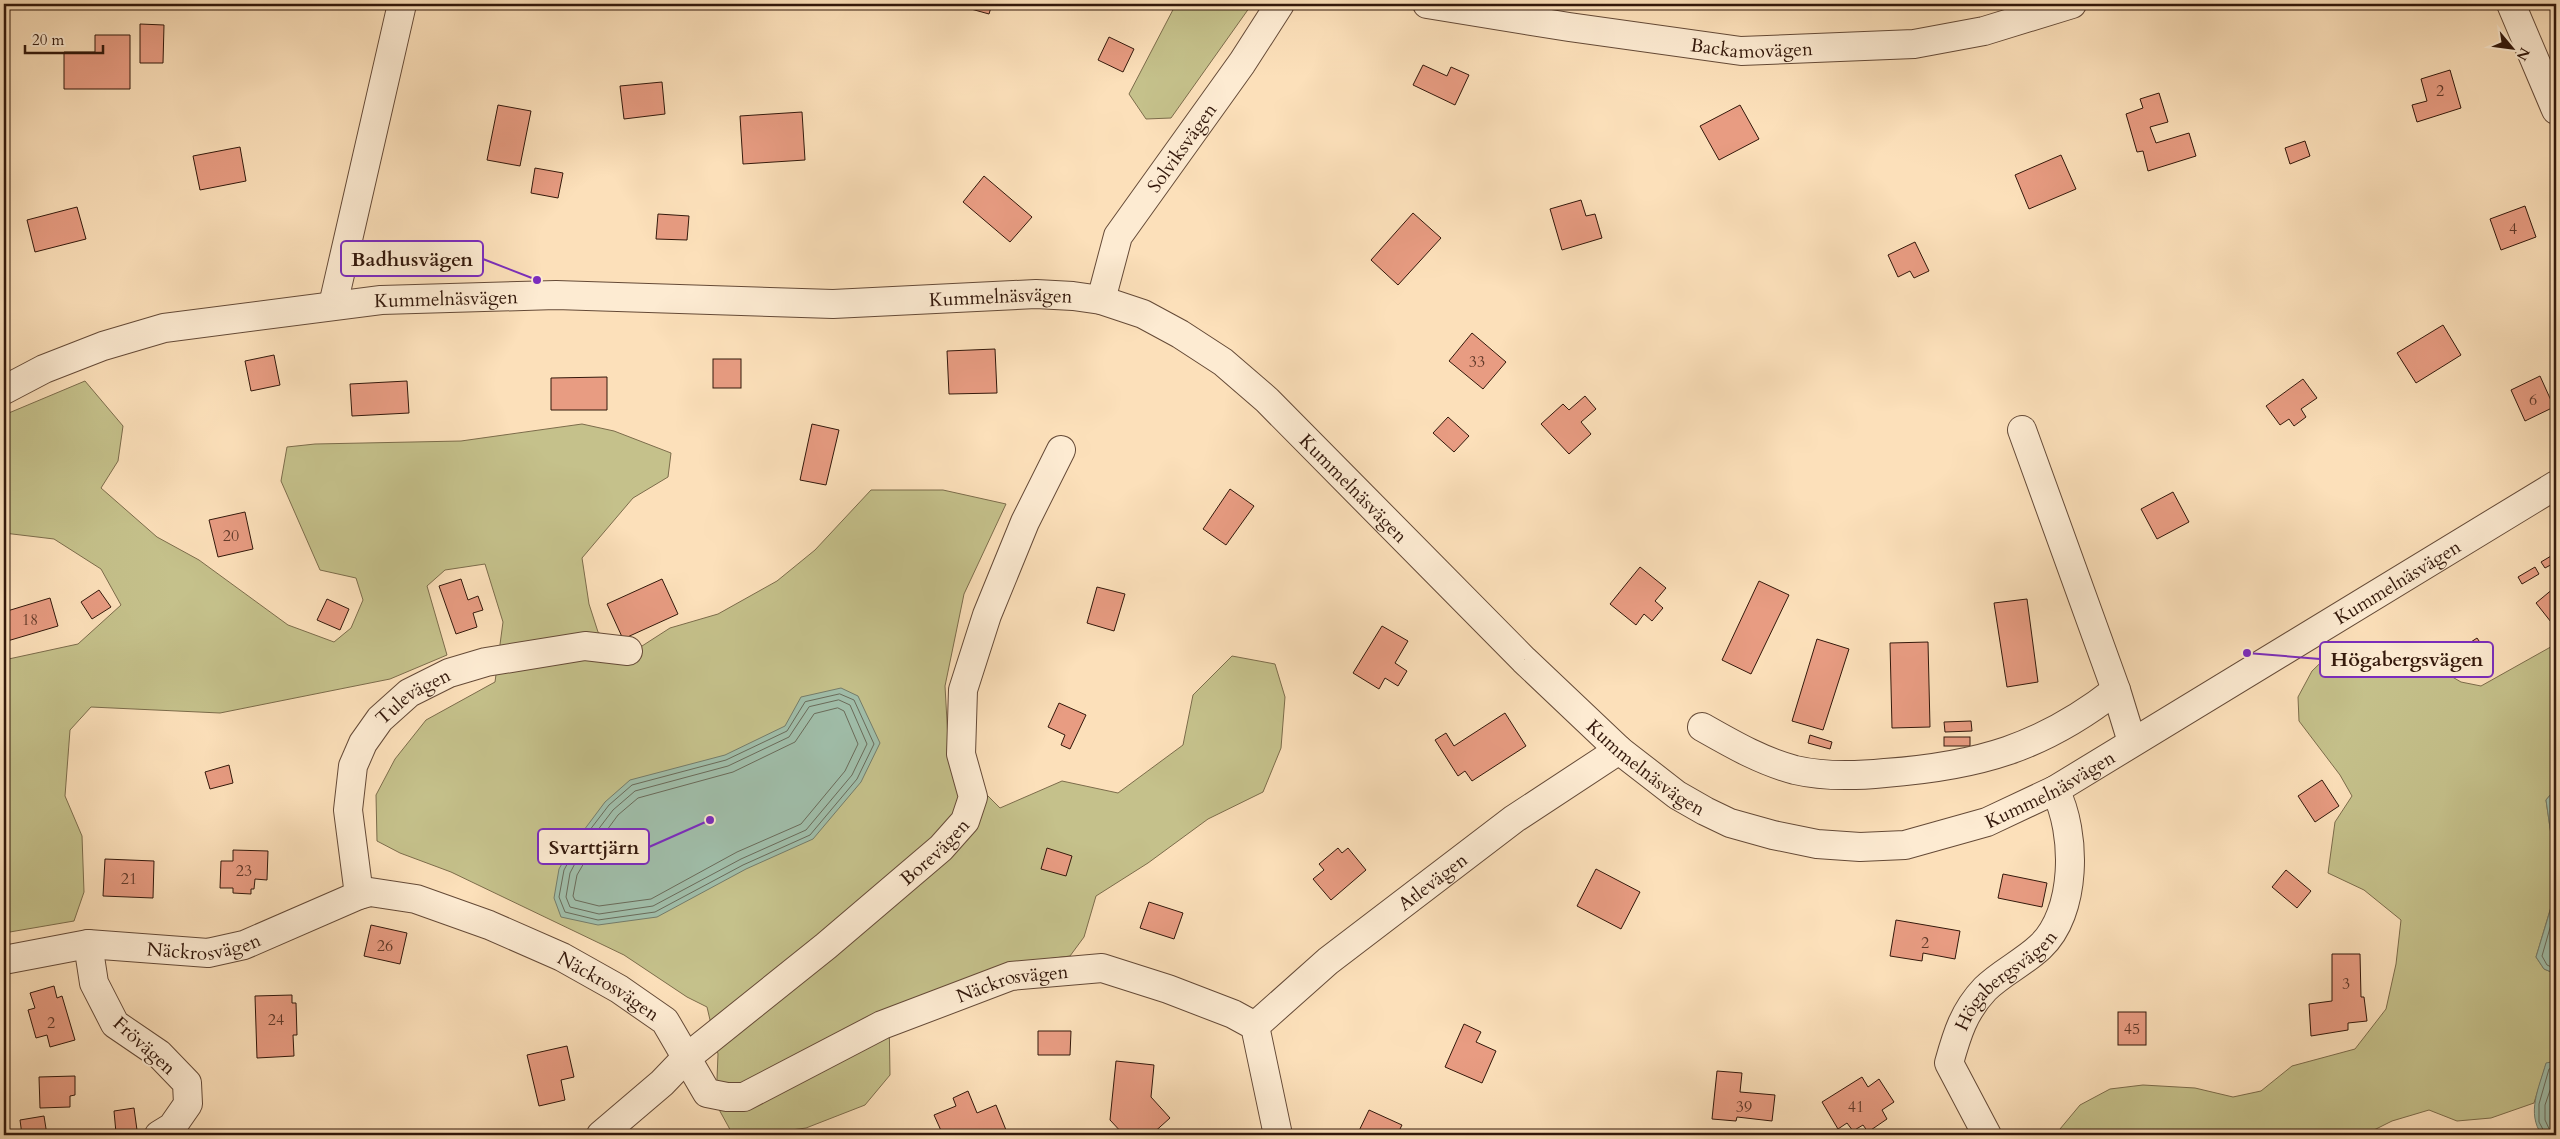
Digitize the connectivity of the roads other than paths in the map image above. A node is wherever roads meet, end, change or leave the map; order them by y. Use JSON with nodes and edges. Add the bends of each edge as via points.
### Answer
{"nodes":[{"id":1,"x":402,"y":4,"type":"edge"},
{"id":2,"x":1280,"y":4,"type":"edge"},
{"id":3,"x":1427,"y":4,"type":"edge"},
{"id":4,"x":2072,"y":4,"type":"edge"},
{"id":5,"x":2511,"y":4,"type":"edge"},
{"id":6,"x":2556,"y":110,"type":"edge"},
{"id":7,"x":1101,"y":300,"type":"junction"},
{"id":8,"x":333,"y":305,"type":"junction"},
{"id":9,"x":4,"y":390,"type":"edge"},
{"id":10,"x":2022,"y":430,"type":"dead end"},
{"id":11,"x":1061,"y":450,"type":"dead end"},
{"id":12,"x":2556,"y":485,"type":"edge"},
{"id":13,"x":628,"y":650,"type":"dead end"},
{"id":14,"x":2116,"y":690,"type":"junction"},
{"id":15,"x":1702,"y":727,"type":"dead end"},
{"id":16,"x":2132,"y":742,"type":"junction"},
{"id":17,"x":1619,"y":750,"type":"junction"},
{"id":18,"x":2055,"y":790,"type":"junction"},
{"id":19,"x":359,"y":895,"type":"junction"},
{"id":20,"x":88,"y":944,"type":"junction"},
{"id":21,"x":4,"y":960,"type":"edge"},
{"id":22,"x":1255,"y":1026,"type":"junction"},
{"id":23,"x":685,"y":1059,"type":"junction"},
{"id":24,"x":159,"y":1135,"type":"edge"},
{"id":25,"x":601,"y":1135,"type":"edge"},
{"id":26,"x":1278,"y":1135,"type":"edge"},
{"id":27,"x":1987,"y":1135,"type":"edge"}],
"edges":[{"from":1,"to":8,"type":"street"},
{"from":2,"to":7,"type":"street","name":"Solviksvägen","via":[[1242,63],[1118,236]]},
{"from":3,"to":4,"type":"street","name":"Backamovägen","via":[[1741,51],[1914,44],[1984,31]]},
{"from":5,"to":6,"type":"street"},
{"from":7,"to":8,"type":"street","name":"Kummelnäsvägen","via":[[1036,294],[833,304],[556,295],[381,300]]},
{"from":7,"to":17,"type":"street","name":"Kummelnäsvägen","via":[[1142,314],[1180,334],[1223,362],[1267,400],[1524,660]]},
{"from":8,"to":9,"type":"street","name":"Kummelnäsvägen","via":[[164,328],[103,346],[44,369]]},
{"from":10,"to":14,"type":"street"},
{"from":11,"to":23,"type":"street","name":"Borevägen","via":[[1025,522],[987,615],[963,690],[961,754],[973,797],[965,821],[941,848],[840,934]]},
{"from":12,"to":16,"type":"street","name":"Kummelnäsvägen"},
{"from":13,"to":19,"type":"street","name":"Tulevägen","via":[[585,646],[486,662],[449,673],[409,693],[380,719],[363,743],[353,766],[348,810]]},
{"from":14,"to":15,"type":"street","via":[[2091,710],[2004,754],[1906,772],[1826,775],[1795,770],[1751,754]]},
{"from":14,"to":16,"type":"street"},
{"from":16,"to":18,"type":"street","name":"Kummelnäsvägen"},
{"from":17,"to":18,"type":"street","name":"Kummelnäsvägen","via":[[1677,795],[1730,823],[1817,844],[1860,847],[1913,843],[1986,822]]},
{"from":17,"to":22,"type":"street","name":"Atlevägen","via":[[1491,837],[1328,961]]},
{"from":18,"to":27,"type":"street","name":"Högabergsvägen","via":[[2064,806],[2071,865],[2062,917],[2041,946],[1986,989],[1961,1021],[1948,1063]]},
{"from":19,"to":20,"type":"street","name":"Näckrosvägen","via":[[244,945],[208,953]]},
{"from":19,"to":23,"type":"street","name":"Näckrosvägen","via":[[370,892],[416,899],[489,925],[562,957],[619,988],[665,1021]]},
{"from":20,"to":21,"type":"street","name":"Näckrosvägen"},
{"from":20,"to":24,"type":"street","name":"Frövägen","via":[[94,983],[115,1024],[159,1054],[187,1083],[188,1104],[172,1127]]},
{"from":22,"to":23,"type":"street","name":"Näckrosvägen","via":[[1233,1014],[1102,968],[1011,976],[882,1025],[744,1097],[707,1093]]},
{"from":22,"to":26,"type":"street"},
{"from":23,"to":25,"type":"street","name":"Borevägen"}]}
